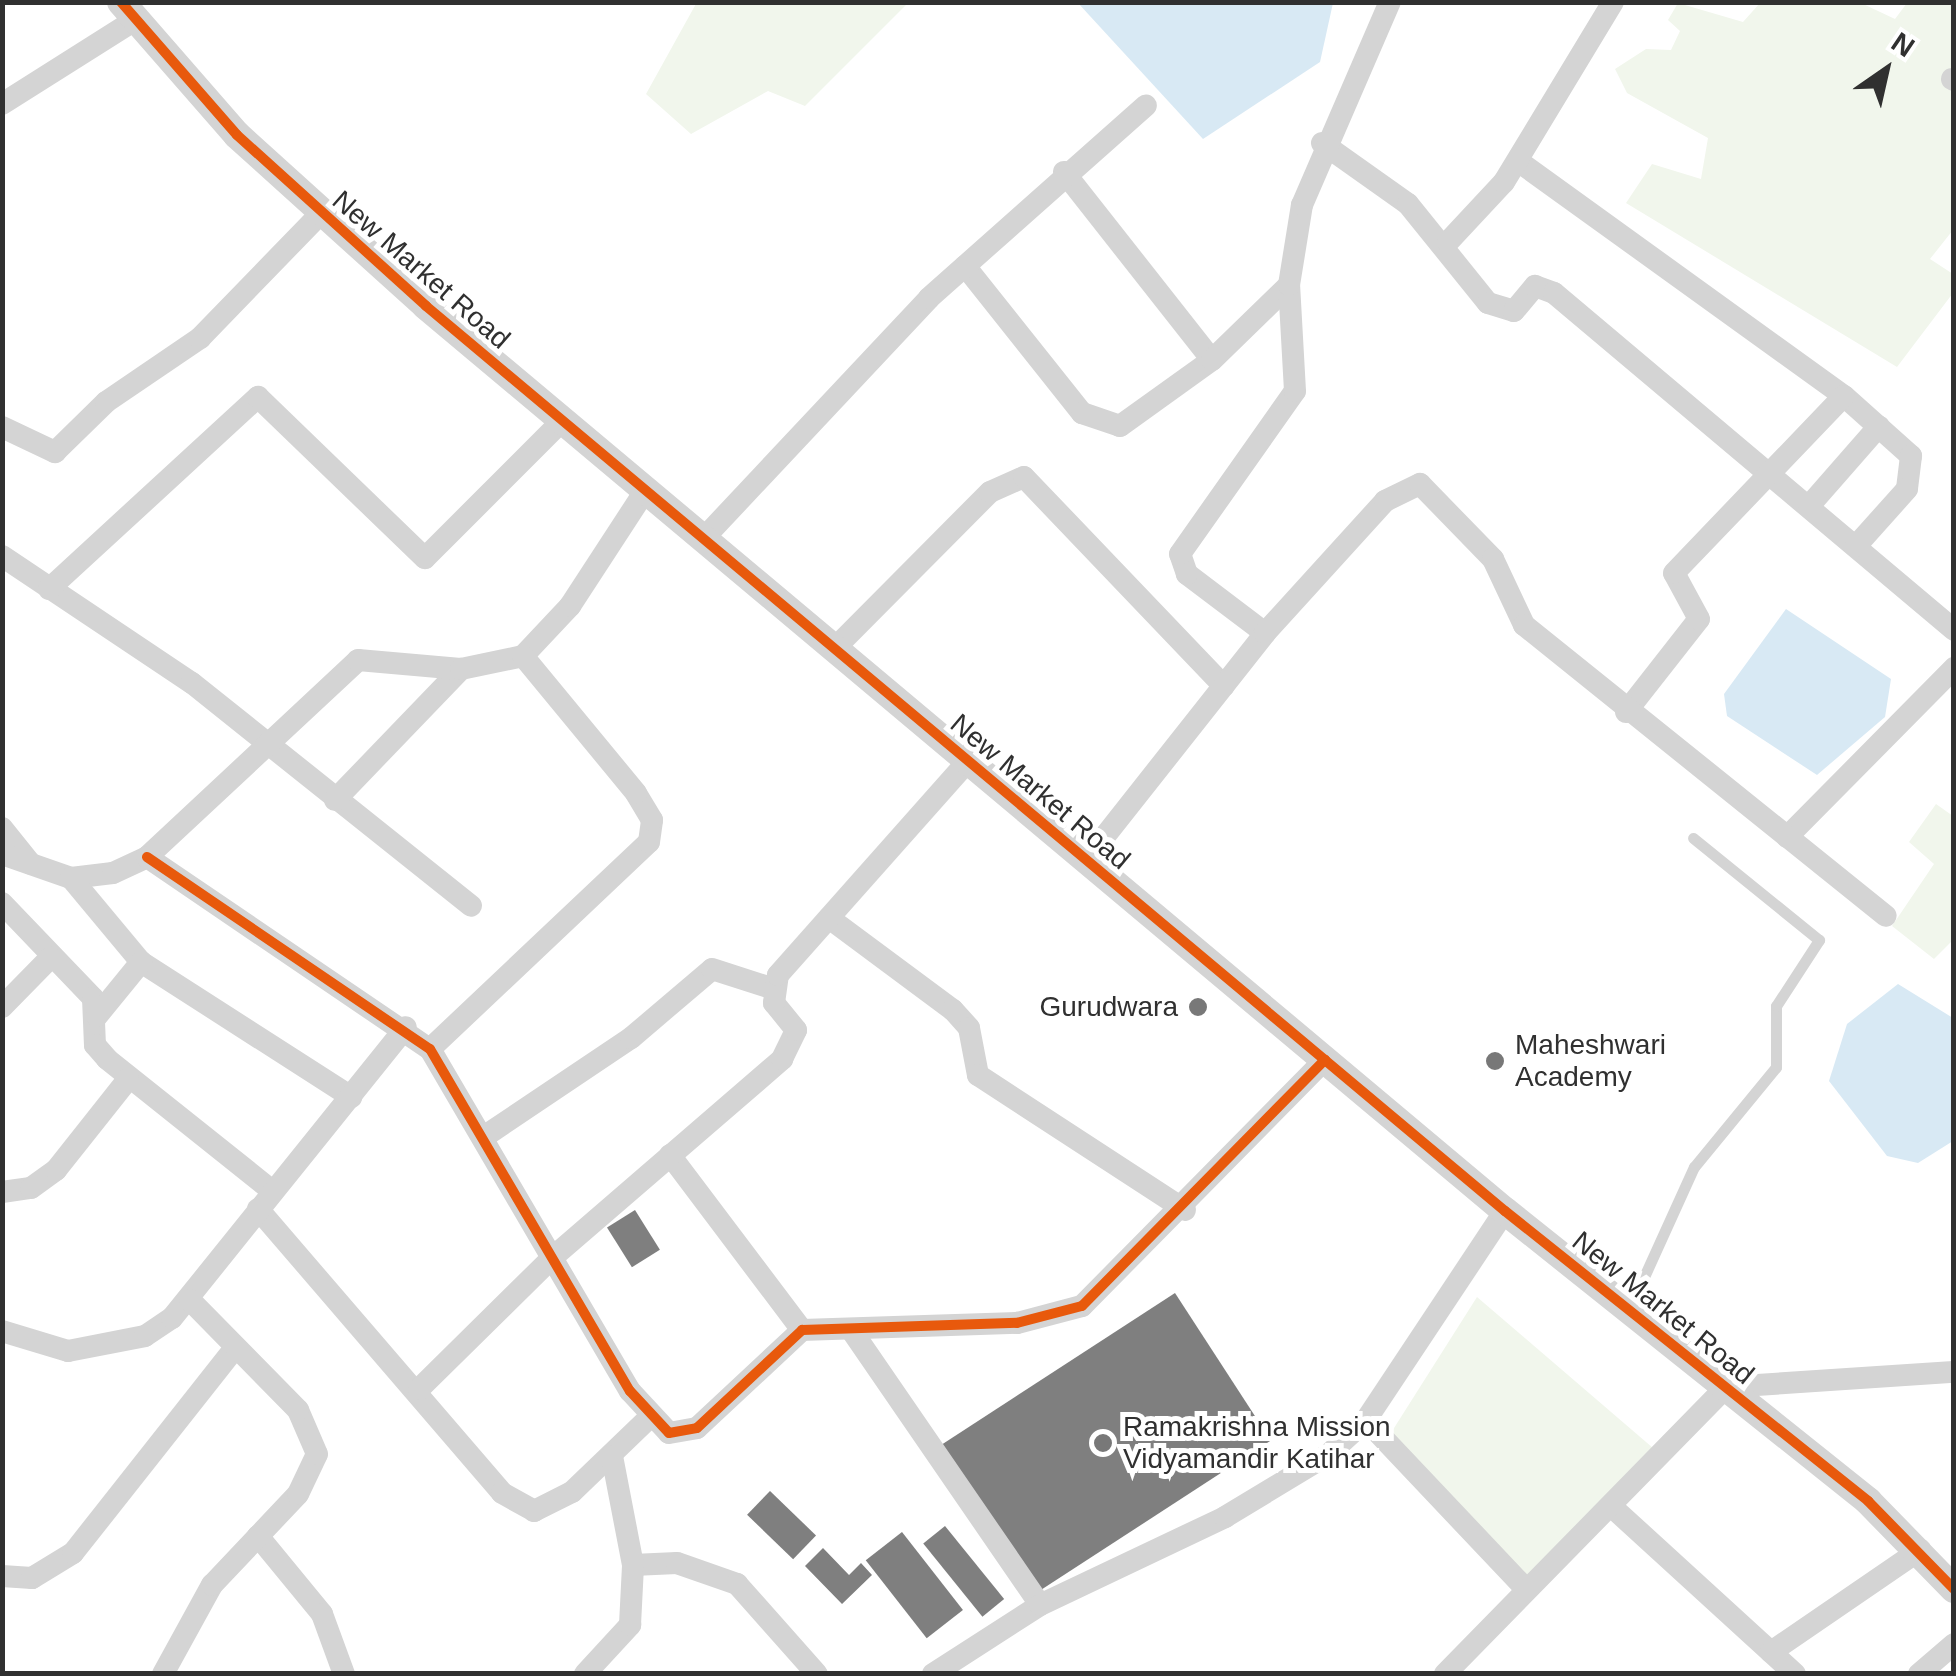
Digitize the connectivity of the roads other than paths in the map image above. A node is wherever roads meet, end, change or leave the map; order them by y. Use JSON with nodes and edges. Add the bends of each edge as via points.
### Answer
{"nodes":[{"id":1,"x":1390,"y":2,"type":"edge"},
{"id":2,"x":1613,"y":2,"type":"edge"},
{"id":3,"x":128,"y":11,"type":"edge"},
{"id":4,"x":2,"y":104,"type":"edge"},
{"id":5,"x":1146,"y":105,"type":"dead end"},
{"id":6,"x":1322,"y":143,"type":"junction"},
{"id":7,"x":1518,"y":161,"type":"junction"},
{"id":8,"x":1064,"y":172,"type":"junction"},
{"id":9,"x":322,"y":212,"type":"junction"},
{"id":10,"x":1448,"y":242,"type":"junction"},
{"id":11,"x":965,"y":266,"type":"junction"},
{"id":12,"x":1289,"y":285,"type":"junction"},
{"id":13,"x":1212,"y":360,"type":"junction"},
{"id":14,"x":1844,"y":396,"type":"junction"},
{"id":15,"x":562,"y":421,"type":"junction"},
{"id":16,"x":1879,"y":426,"type":"junction"},
{"id":17,"x":2,"y":427,"type":"edge"},
{"id":18,"x":1767,"y":469,"type":"junction"},
{"id":19,"x":646,"y":490,"type":"junction"},
{"id":20,"x":1809,"y":506,"type":"junction"},
{"id":21,"x":703,"y":539,"type":"junction"},
{"id":22,"x":1856,"y":546,"type":"junction"},
{"id":23,"x":2,"y":556,"type":"edge"},
{"id":24,"x":49,"y":589,"type":"junction"},
{"id":25,"x":1954,"y":630,"type":"edge"},
{"id":26,"x":1265,"y":633,"type":"junction"},
{"id":27,"x":834,"y":649,"type":"junction"},
{"id":28,"x":523,"y":656,"type":"junction"},
{"id":29,"x":1954,"y":668,"type":"edge"},
{"id":30,"x":461,"y":669,"type":"junction"},
{"id":31,"x":1224,"y":686,"type":"junction"},
{"id":32,"x":1626,"y":712,"type":"junction"},
{"id":33,"x":265,"y":740,"type":"junction"},
{"id":34,"x":968,"y":761,"type":"junction"},
{"id":35,"x":335,"y":800,"type":"junction"},
{"id":36,"x":2,"y":828,"type":"edge"},
{"id":37,"x":1786,"y":836,"type":"junction"},
{"id":38,"x":1693,"y":838,"type":"dead end"},
{"id":39,"x":2,"y":854,"type":"edge"},
{"id":40,"x":146,"y":858,"type":"junction"},
{"id":41,"x":1086,"y":860,"type":"junction"},
{"id":42,"x":31,"y":864,"type":"junction"},
{"id":43,"x":71,"y":878,"type":"junction"},
{"id":44,"x":2,"y":903,"type":"edge"},
{"id":45,"x":471,"y":906,"type":"dead end"},
{"id":46,"x":1886,"y":916,"type":"dead end"},
{"id":47,"x":829,"y":918,"type":"junction"},
{"id":48,"x":50,"y":958,"type":"junction"},
{"id":49,"x":141,"y":962,"type":"junction"},
{"id":50,"x":772,"y":988,"type":"junction"},
{"id":51,"x":2,"y":1007,"type":"edge"},
{"id":52,"x":97,"y":1016,"type":"junction"},
{"id":53,"x":406,"y":1027,"type":"junction"},
{"id":54,"x":430,"y":1050,"type":"junction"},
{"id":55,"x":1326,"y":1060,"type":"junction"},
{"id":56,"x":128,"y":1079,"type":"junction"},
{"id":57,"x":351,"y":1096,"type":"junction"},
{"id":58,"x":484,"y":1136,"type":"junction"},
{"id":59,"x":670,"y":1156,"type":"junction"},
{"id":60,"x":2,"y":1192,"type":"edge"},
{"id":61,"x":264,"y":1199,"type":"junction"},
{"id":62,"x":1184,"y":1210,"type":"junction"},
{"id":63,"x":1505,"y":1211,"type":"junction"},
{"id":64,"x":553,"y":1257,"type":"junction"},
{"id":65,"x":190,"y":1300,"type":"junction"},
{"id":66,"x":1629,"y":1310,"type":"junction"},
{"id":67,"x":802,"y":1330,"type":"junction"},
{"id":68,"x":2,"y":1331,"type":"edge"},
{"id":69,"x":852,"y":1331,"type":"junction"},
{"id":70,"x":235,"y":1348,"type":"junction"},
{"id":71,"x":1954,"y":1372,"type":"edge"},
{"id":72,"x":1726,"y":1387,"type":"junction"},
{"id":73,"x":419,"y":1389,"type":"junction"},
{"id":74,"x":650,"y":1417,"type":"junction"},
{"id":75,"x":1366,"y":1420,"type":"junction"},
{"id":76,"x":612,"y":1456,"type":"junction"},
{"id":77,"x":1611,"y":1506,"type":"junction"},
{"id":78,"x":258,"y":1536,"type":"junction"},
{"id":79,"x":1920,"y":1550,"type":"junction"},
{"id":80,"x":633,"y":1565,"type":"junction"},
{"id":81,"x":2,"y":1576,"type":"edge"},
{"id":82,"x":1951,"y":1581,"type":"edge"},
{"id":83,"x":1526,"y":1589,"type":"junction"},
{"id":84,"x":1040,"y":1605,"type":"junction"},
{"id":85,"x":1954,"y":1644,"type":"edge"},
{"id":86,"x":1771,"y":1652,"type":"junction"},
{"id":87,"x":164,"y":1674,"type":"edge"},
{"id":88,"x":344,"y":1674,"type":"edge"},
{"id":89,"x":585,"y":1674,"type":"edge"},
{"id":90,"x":817,"y":1674,"type":"edge"},
{"id":91,"x":933,"y":1674,"type":"edge"},
{"id":92,"x":1445,"y":1674,"type":"edge"},
{"id":93,"x":1794,"y":1674,"type":"edge"},
{"id":94,"x":1918,"y":1674,"type":"edge"}],
"edges":[{"from":1,"to":6,"type":"street"},
{"from":2,"to":7,"type":"street"},
{"from":3,"to":4,"type":"street"},
{"from":3,"to":9,"type":"street","name":"New Market Road"},
{"from":5,"to":8,"type":"street"},
{"from":6,"to":10,"type":"street"},
{"from":6,"to":12,"type":"street"},
{"from":7,"to":10,"type":"street"},
{"from":7,"to":14,"type":"street"},
{"from":8,"to":11,"type":"street"},
{"from":8,"to":13,"type":"street"},
{"from":9,"to":15,"type":"street","name":"New Market Road"},
{"from":9,"to":17,"type":"street","via":[[200,338],[94,410],[55,452]]},
{"from":10,"to":18,"type":"street","via":[[1501,313],[1536,286],[1554,294]]},
{"from":11,"to":13,"type":"street","via":[[1099,423],[1120,426]]},
{"from":11,"to":21,"type":"street"},
{"from":12,"to":13,"type":"street"},
{"from":12,"to":26,"type":"street","via":[[1295,392],[1180,554],[1186,574]]},
{"from":14,"to":16,"type":"street"},
{"from":14,"to":18,"type":"street"},
{"from":15,"to":19,"type":"street","name":"New Market Road"},
{"from":15,"to":24,"type":"street","via":[[425,558],[258,397]]},
{"from":16,"to":20,"type":"street"},
{"from":16,"to":22,"type":"street","via":[[1912,456],[1916,474]]},
{"from":18,"to":20,"type":"street"},
{"from":18,"to":32,"type":"street","via":[[1674,573],[1699,619]]},
{"from":19,"to":21,"type":"street","name":"New Market Road"},
{"from":19,"to":28,"type":"street","via":[[595,572]]},
{"from":20,"to":22,"type":"street"},
{"from":21,"to":27,"type":"street","name":"New Market Road"},
{"from":22,"to":25,"type":"street"},
{"from":23,"to":24,"type":"street"},
{"from":24,"to":33,"type":"street"},
{"from":26,"to":31,"type":"street"},
{"from":26,"to":32,"type":"street","via":[[1384,501],[1420,484],[1493,559],[1524,625]]},
{"from":27,"to":31,"type":"street","via":[[1006,478],[1024,478]]},
{"from":27,"to":34,"type":"street","name":"New Market Road"},
{"from":28,"to":30,"type":"street"},
{"from":28,"to":54,"type":"street","via":[[636,793],[652,820],[650,842]]},
{"from":29,"to":37,"type":"street"},
{"from":30,"to":33,"type":"street","via":[[358,660]]},
{"from":30,"to":35,"type":"street"},
{"from":31,"to":41,"type":"street"},
{"from":32,"to":37,"type":"street"},
{"from":33,"to":35,"type":"street"},
{"from":33,"to":40,"type":"street"},
{"from":34,"to":41,"type":"street","name":"New Market Road"},
{"from":34,"to":47,"type":"street"},
{"from":35,"to":45,"type":"street"},
{"from":36,"to":42,"type":"street"},
{"from":37,"to":46,"type":"street"},
{"from":38,"to":66,"type":"lane","via":[[1819,940],[1776,1006],[1776,1066],[1694,1167]]},
{"from":39,"to":42,"type":"street"},
{"from":40,"to":43,"type":"street"},
{"from":40,"to":53,"type":"street"},
{"from":41,"to":55,"type":"street","name":"New Market Road"},
{"from":42,"to":43,"type":"street"},
{"from":43,"to":49,"type":"street"},
{"from":44,"to":48,"type":"street"},
{"from":47,"to":50,"type":"street"},
{"from":47,"to":62,"type":"street","via":[[953,1010],[968,1028],[978,1075]]},
{"from":48,"to":51,"type":"street"},
{"from":48,"to":52,"type":"street","via":[[80,982]]},
{"from":49,"to":52,"type":"street"},
{"from":49,"to":57,"type":"street"},
{"from":50,"to":58,"type":"street","via":[[712,968],[631,1038]]},
{"from":50,"to":59,"type":"street","via":[[796,1030],[794,1045]]},
{"from":52,"to":56,"type":"street","via":[[95,1045]]},
{"from":53,"to":54,"type":"street"},
{"from":53,"to":57,"type":"street"},
{"from":54,"to":58,"type":"street"},
{"from":55,"to":62,"type":"street"},
{"from":55,"to":63,"type":"street","name":"New Market Road"},
{"from":56,"to":60,"type":"street","via":[[56,1170],[31,1188]]},
{"from":56,"to":61,"type":"street"},
{"from":57,"to":61,"type":"street"},
{"from":58,"to":64,"type":"street"},
{"from":59,"to":64,"type":"street"},
{"from":59,"to":67,"type":"street"},
{"from":61,"to":65,"type":"street"},
{"from":61,"to":73,"type":"street"},
{"from":62,"to":69,"type":"street","via":[[1114,1284],[1050,1319]]},
{"from":63,"to":66,"type":"street","name":"New Market Road"},
{"from":63,"to":75,"type":"street"},
{"from":64,"to":73,"type":"street"},
{"from":64,"to":74,"type":"street"},
{"from":65,"to":68,"type":"street","via":[[145,1336],[110,1346],[68,1351]]},
{"from":65,"to":70,"type":"street"},
{"from":66,"to":72,"type":"street","name":"New Market Road"},
{"from":67,"to":69,"type":"street"},
{"from":67,"to":74,"type":"street","via":[[697,1428],[669,1433]]},
{"from":69,"to":84,"type":"street"},
{"from":70,"to":78,"type":"street","via":[[298,1410],[318,1454],[298,1494]]},
{"from":70,"to":81,"type":"street","via":[[73,1554],[32,1578]]},
{"from":71,"to":72,"type":"street"},
{"from":72,"to":77,"type":"street"},
{"from":72,"to":79,"type":"street","name":"New Market Road"},
{"from":73,"to":76,"type":"street","via":[[502,1493],[534,1511],[551,1508]]},
{"from":74,"to":76,"type":"street"},
{"from":75,"to":83,"type":"street"},
{"from":75,"to":84,"type":"street","via":[[1279,1488]]},
{"from":76,"to":80,"type":"street"},
{"from":77,"to":83,"type":"street"},
{"from":77,"to":86,"type":"street"},
{"from":78,"to":87,"type":"street","via":[[212,1585]]},
{"from":78,"to":88,"type":"street","via":[[322,1614]]},
{"from":79,"to":82,"type":"street","name":"New Market Road"},
{"from":79,"to":86,"type":"street"},
{"from":80,"to":89,"type":"street","via":[[630,1625]]},
{"from":80,"to":90,"type":"street","via":[[693,1566],[736,1584]]},
{"from":83,"to":92,"type":"street"},
{"from":84,"to":91,"type":"street"},
{"from":85,"to":94,"type":"street"},
{"from":86,"to":93,"type":"street"}]}
